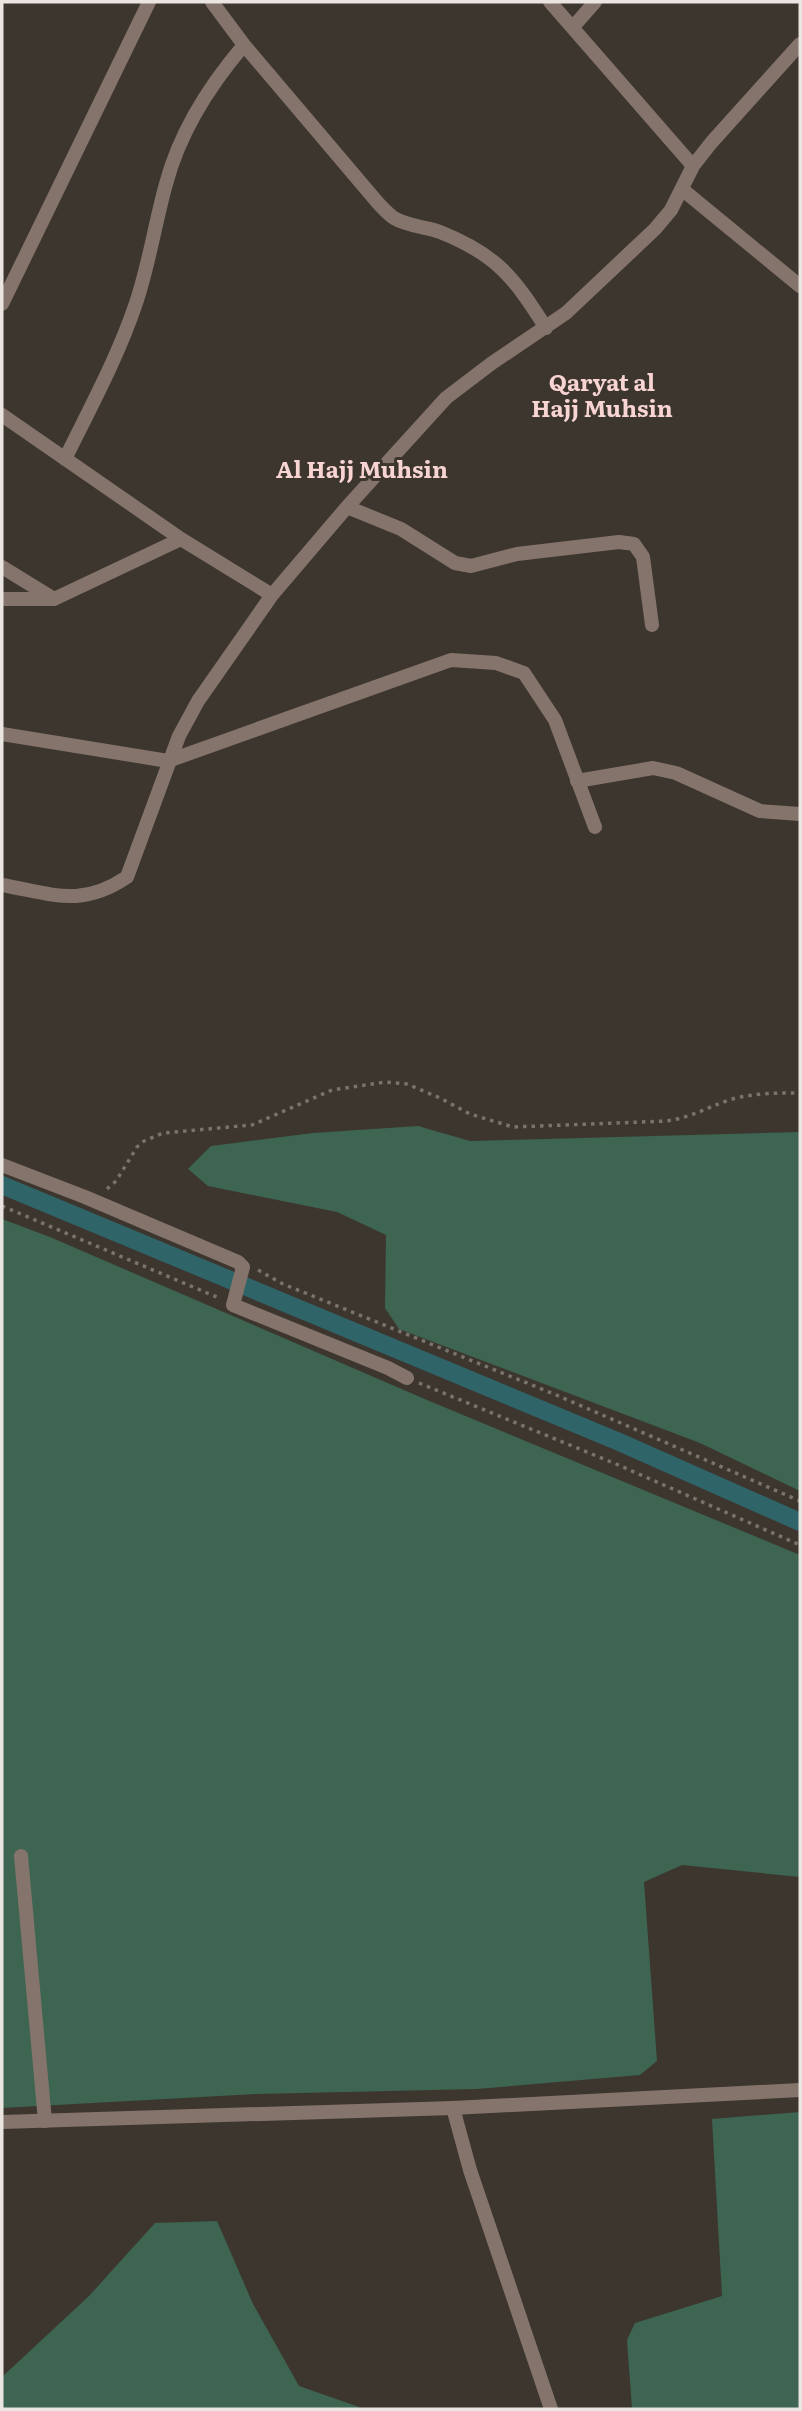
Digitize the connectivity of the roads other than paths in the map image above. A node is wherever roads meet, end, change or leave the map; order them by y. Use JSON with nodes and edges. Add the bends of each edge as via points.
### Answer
{"nodes":[{"id":1,"x":149,"y":2,"type":"edge"},
{"id":2,"x":212,"y":2,"type":"edge"},
{"id":3,"x":550,"y":2,"type":"edge"},
{"id":4,"x":595,"y":2,"type":"edge"},
{"id":5,"x":573,"y":27,"type":"junction"},
{"id":6,"x":800,"y":44,"type":"edge"},
{"id":7,"x":244,"y":45,"type":"junction"},
{"id":8,"x":693,"y":166,"type":"junction"},
{"id":9,"x":682,"y":190,"type":"junction"},
{"id":10,"x":800,"y":286,"type":"edge"},
{"id":11,"x":2,"y":304,"type":"edge"},
{"id":12,"x":546,"y":328,"type":"junction"},
{"id":13,"x":2,"y":415,"type":"edge"},
{"id":14,"x":65,"y":459,"type":"junction"},
{"id":15,"x":347,"y":507,"type":"junction"},
{"id":16,"x":181,"y":539,"type":"junction"},
{"id":17,"x":2,"y":567,"type":"edge"},
{"id":18,"x":272,"y":595,"type":"junction"},
{"id":19,"x":2,"y":599,"type":"edge"},
{"id":20,"x":54,"y":599,"type":"junction"},
{"id":21,"x":653,"y":625,"type":"dead end"},
{"id":22,"x":2,"y":734,"type":"edge"},
{"id":23,"x":168,"y":761,"type":"junction"},
{"id":24,"x":577,"y":781,"type":"junction"},
{"id":25,"x":800,"y":814,"type":"edge"},
{"id":26,"x":595,"y":827,"type":"dead end"},
{"id":27,"x":2,"y":885,"type":"edge"},
{"id":28,"x":2,"y":1165,"type":"edge"},
{"id":29,"x":407,"y":1378,"type":"road end"},
{"id":30,"x":21,"y":1856,"type":"dead end"},
{"id":31,"x":800,"y":2090,"type":"edge"},
{"id":32,"x":453,"y":2108,"type":"junction"},
{"id":33,"x":45,"y":2121,"type":"junction"},
{"id":34,"x":2,"y":2122,"type":"edge"},
{"id":35,"x":551,"y":2409,"type":"edge"}],
"edges":[{"from":1,"to":11,"type":"street"},
{"from":2,"to":7,"type":"street"},
{"from":3,"to":5,"type":"street"},
{"from":4,"to":5,"type":"street"},
{"from":5,"to":8,"type":"street"},
{"from":6,"to":8,"type":"street"},
{"from":7,"to":12,"type":"street","via":[[386,211],[395,219],[466,243],[497,263],[516,282]]},
{"from":7,"to":14,"type":"street","via":[[202,100],[182,138],[166,181],[136,302],[110,368]]},
{"from":8,"to":9,"type":"street"},
{"from":9,"to":10,"type":"street"},
{"from":9,"to":12,"type":"street","via":[[655,229]]},
{"from":12,"to":15,"type":"street","via":[[446,398]]},
{"from":13,"to":14,"type":"street"},
{"from":14,"to":16,"type":"street"},
{"from":15,"to":18,"type":"street"},
{"from":15,"to":21,"type":"street","via":[[401,529],[455,563],[471,566],[517,554],[634,544],[643,557]]},
{"from":16,"to":18,"type":"street"},
{"from":16,"to":20,"type":"street"},
{"from":17,"to":20,"type":"street"},
{"from":18,"to":23,"type":"street","via":[[198,701]]},
{"from":19,"to":20,"type":"street"},
{"from":22,"to":23,"type":"street"},
{"from":23,"to":24,"type":"street","via":[[451,660],[496,663],[524,673],[555,720]]},
{"from":23,"to":27,"type":"street","via":[[127,877],[93,895],[73,897]]},
{"from":24,"to":25,"type":"street","via":[[653,768],[676,773],[760,811]]},
{"from":24,"to":26,"type":"street"},
{"from":28,"to":29,"type":"street","via":[[238,1262],[243,1267],[233,1305]]},
{"from":30,"to":33,"type":"street"},
{"from":31,"to":32,"type":"street"},
{"from":32,"to":33,"type":"street"},
{"from":32,"to":35,"type":"street"},
{"from":33,"to":34,"type":"street"}]}
